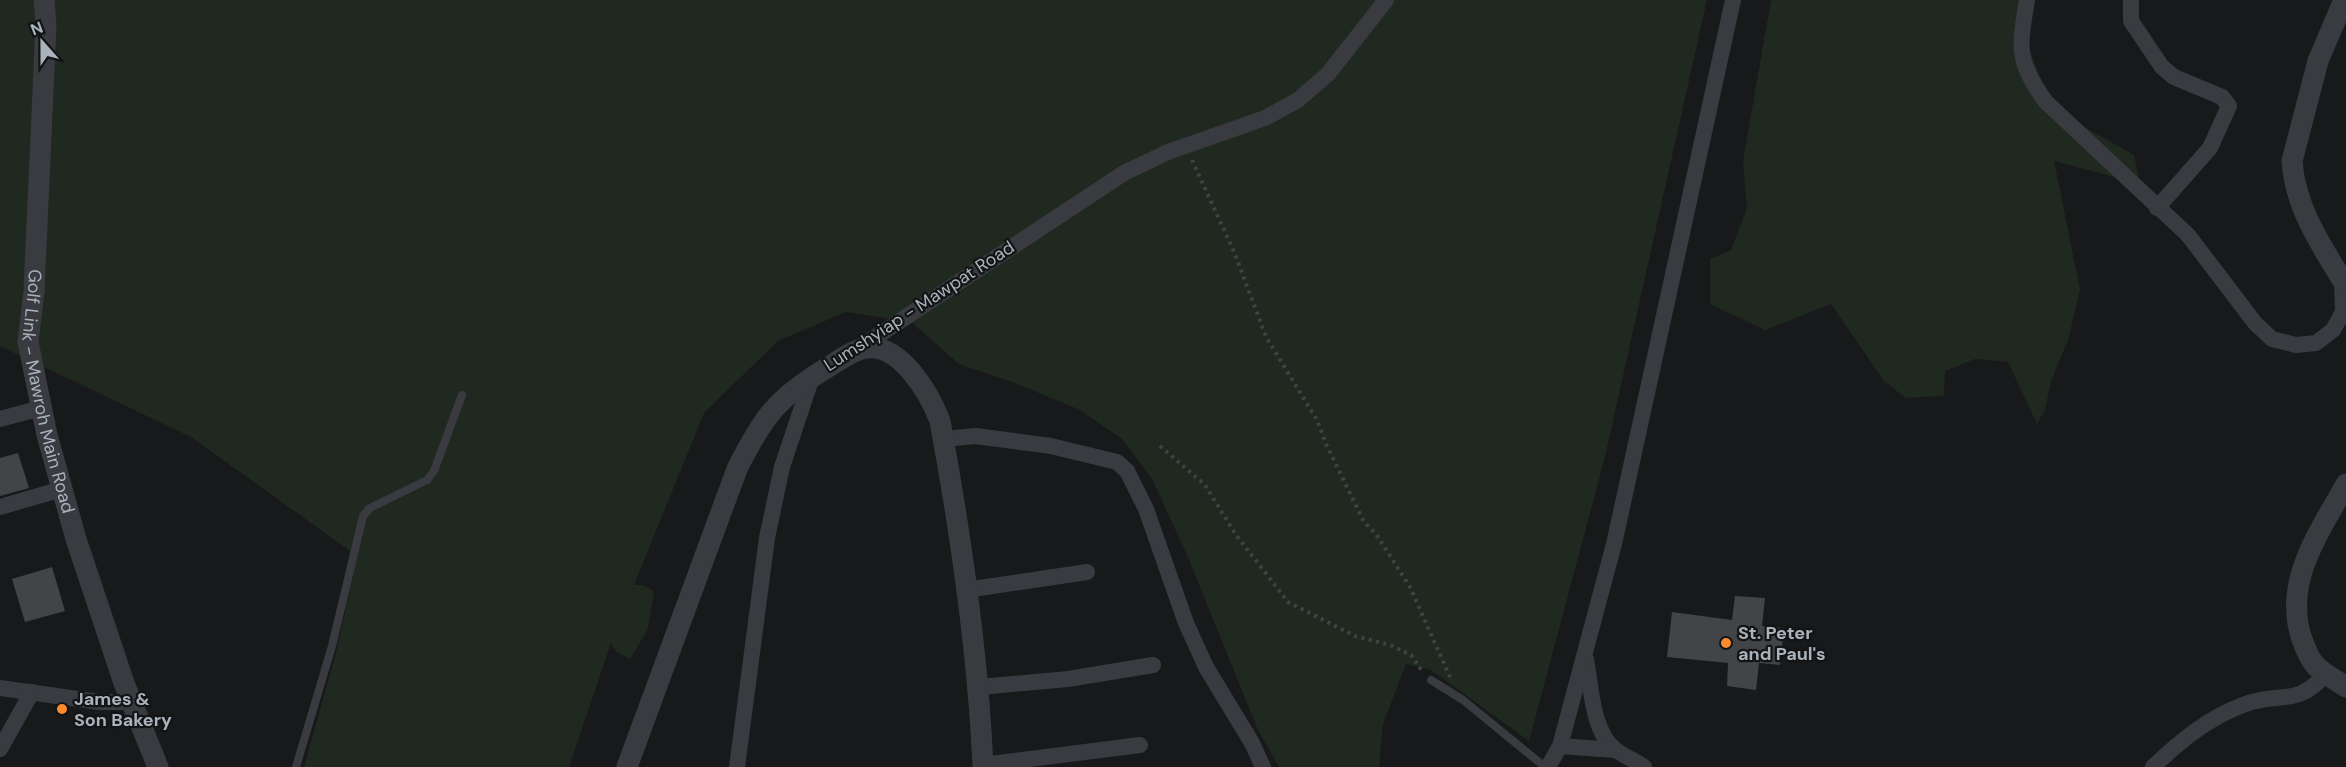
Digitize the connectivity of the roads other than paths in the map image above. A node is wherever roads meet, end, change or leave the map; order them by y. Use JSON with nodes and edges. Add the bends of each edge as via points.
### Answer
{"nodes":[{"id":1,"x":44,"y":0,"type":"edge"},
{"id":2,"x":1386,"y":0,"type":"edge"},
{"id":3,"x":1733,"y":0,"type":"edge"},
{"id":4,"x":2027,"y":0,"type":"edge"},
{"id":5,"x":2130,"y":0,"type":"edge"},
{"id":6,"x":2344,"y":0,"type":"edge"},
{"id":7,"x":2157,"y":208,"type":"junction"},
{"id":8,"x":2344,"y":282,"type":"edge"},
{"id":9,"x":850,"y":354,"type":"junction"},
{"id":10,"x":812,"y":377,"type":"junction"},
{"id":11,"x":462,"y":395,"type":"dead end"},
{"id":12,"x":41,"y":408,"type":"junction"},
{"id":13,"x":0,"y":418,"type":"edge"},
{"id":14,"x":944,"y":439,"type":"junction"},
{"id":15,"x":2346,"y":484,"type":"edge"},
{"id":16,"x":62,"y":489,"type":"junction"},
{"id":17,"x":0,"y":507,"type":"edge"},
{"id":18,"x":1087,"y":572,"type":"dead end"},
{"id":19,"x":966,"y":590,"type":"junction"},
{"id":20,"x":1585,"y":653,"type":"junction"},
{"id":21,"x":1153,"y":666,"type":"dead end"},
{"id":22,"x":2326,"y":674,"type":"junction"},
{"id":23,"x":1431,"y":680,"type":"road end"},
{"id":24,"x":979,"y":687,"type":"junction"},
{"id":25,"x":2346,"y":687,"type":"edge"},
{"id":26,"x":0,"y":688,"type":"edge"},
{"id":27,"x":32,"y":692,"type":"junction"},
{"id":28,"x":132,"y":702,"type":"junction"},
{"id":29,"x":1140,"y":744,"type":"dead end"},
{"id":30,"x":1560,"y":746,"type":"junction"},
{"id":31,"x":0,"y":749,"type":"edge"},
{"id":32,"x":1619,"y":757,"type":"edge"},
{"id":33,"x":983,"y":766,"type":"edge"},
{"id":34,"x":158,"y":767,"type":"edge"},
{"id":35,"x":296,"y":767,"type":"edge"},
{"id":36,"x":627,"y":767,"type":"edge"},
{"id":37,"x":736,"y":767,"type":"edge"},
{"id":38,"x":1263,"y":767,"type":"edge"},
{"id":39,"x":1546,"y":767,"type":"edge"},
{"id":40,"x":1644,"y":767,"type":"edge"},
{"id":41,"x":2153,"y":767,"type":"edge"}],
"edges":[{"from":1,"to":12,"type":"street","name":"Golf Link - Mawroh Main Road","via":[[34,291],[28,342]]},
{"from":2,"to":9,"type":"street","name":"Lumshyiap - Mawpat Road","via":[[1328,74],[1298,100],[1265,118],[1146,161]]},
{"from":3,"to":20,"type":"street","via":[[1646,406]]},
{"from":4,"to":7,"type":"street","via":[[2020,47],[2032,83],[2046,102]]},
{"from":5,"to":7,"type":"street","via":[[2131,21],[2162,67],[2174,77],[2222,97],[2229,106],[2210,148]]},
{"from":6,"to":8,"type":"street","via":[[2318,61],[2292,161],[2303,209],[2323,251]]},
{"from":7,"to":8,"type":"street","via":[[2188,236],[2263,332],[2283,344],[2316,343],[2333,330],[2343,312]]},
{"from":9,"to":10,"type":"street","name":"Lumshyiap - Mawpat Road"},
{"from":9,"to":14,"type":"street","via":[[868,347],[905,365],[932,400]]},
{"from":10,"to":36,"type":"street","name":"Lumshyiap - Mawpat Road","via":[[780,400],[749,444],[737,469]]},
{"from":10,"to":37,"type":"street","via":[[782,467],[767,538]]},
{"from":11,"to":35,"type":"lane","via":[[434,471],[427,480],[370,508],[363,516],[332,645]]},
{"from":12,"to":13,"type":"street"},
{"from":12,"to":16,"type":"street","name":"Golf Link - Mawroh Main Road"},
{"from":14,"to":19,"type":"street"},
{"from":14,"to":38,"type":"street","via":[[976,436],[1051,446],[1117,462],[1127,471],[1146,509],[1186,623],[1206,667]]},
{"from":15,"to":22,"type":"street","via":[[2303,565],[2296,587],[2299,632],[2314,665]]},
{"from":16,"to":17,"type":"street"},
{"from":16,"to":28,"type":"street","name":"Golf Link - Mawroh Main Road"},
{"from":18,"to":19,"type":"street"},
{"from":19,"to":24,"type":"street"},
{"from":20,"to":30,"type":"street"},
{"from":20,"to":32,"type":"street","via":[[1598,720]]},
{"from":21,"to":24,"type":"street"},
{"from":22,"to":25,"type":"street"},
{"from":22,"to":41,"type":"street","via":[[2304,694],[2254,701],[2213,721],[2187,735]]},
{"from":23,"to":39,"type":"lane"},
{"from":24,"to":33,"type":"street"},
{"from":26,"to":27,"type":"street"},
{"from":27,"to":28,"type":"street","via":[[99,702]]},
{"from":27,"to":31,"type":"street"},
{"from":28,"to":34,"type":"street","name":"Golf Link - Mawroh Main Road"},
{"from":29,"to":33,"type":"street"},
{"from":30,"to":32,"type":"street"},
{"from":30,"to":39,"type":"street"},
{"from":32,"to":40,"type":"street"}]}
